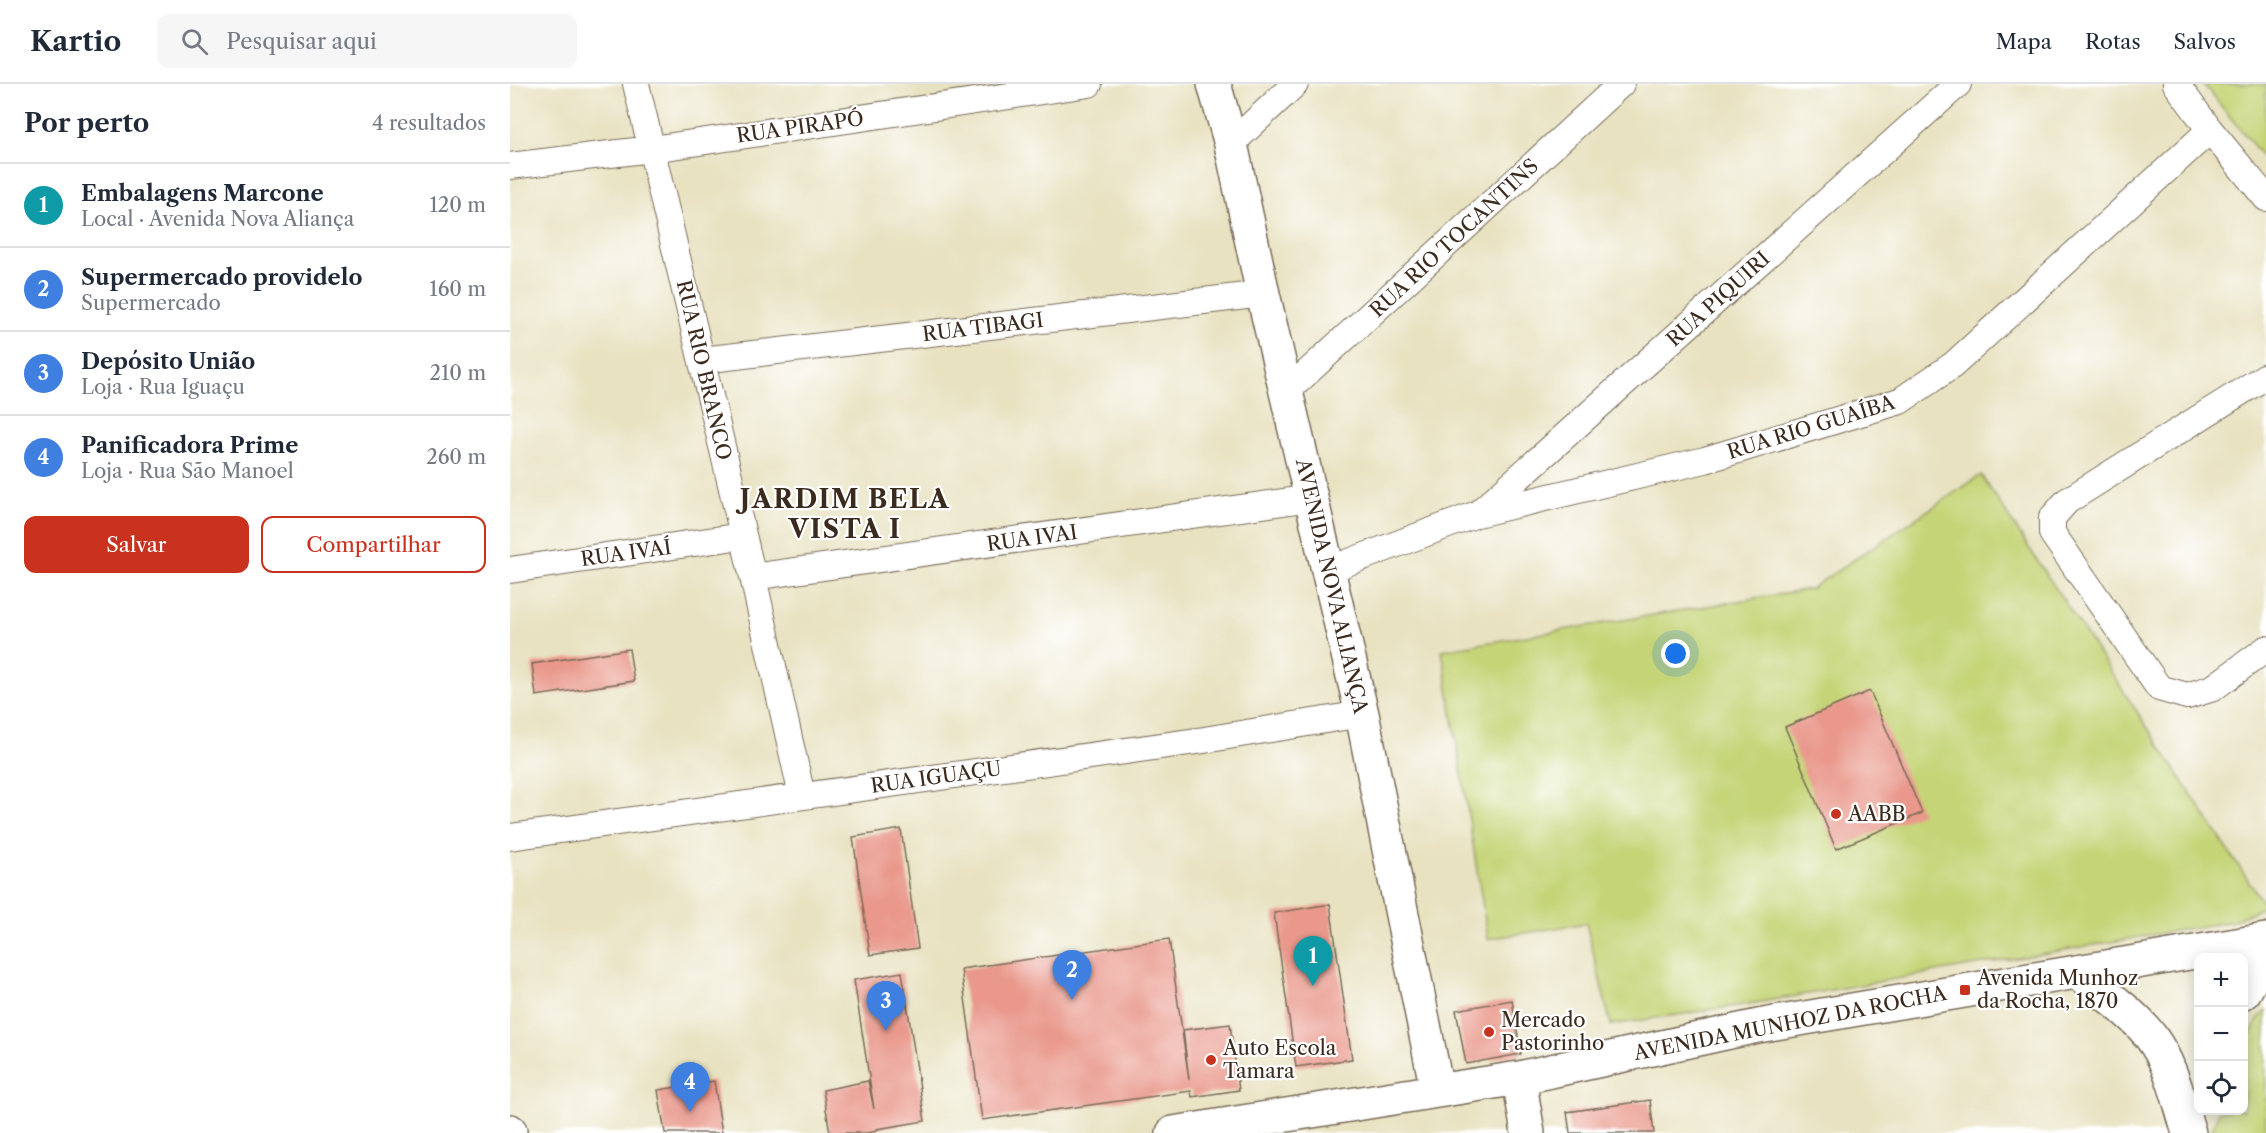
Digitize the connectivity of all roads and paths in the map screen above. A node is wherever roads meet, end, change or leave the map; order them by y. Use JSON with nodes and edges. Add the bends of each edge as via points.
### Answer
{"nodes":[{"id":1,"x":636,"y":84,"type":"edge"},
{"id":2,"x":1089,"y":84,"type":"edge"},
{"id":3,"x":1214,"y":84,"type":"edge"},
{"id":4,"x":1295,"y":84,"type":"edge"},
{"id":5,"x":1621,"y":84,"type":"edge"},
{"id":6,"x":1958,"y":84,"type":"edge"},
{"id":7,"x":2176,"y":84,"type":"edge"},
{"id":8,"x":2210,"y":130,"type":"junction"},
{"id":9,"x":1231,"y":144,"type":"junction"},
{"id":10,"x":652,"y":149,"type":"junction"},
{"id":11,"x":510,"y":166,"type":"edge"},
{"id":12,"x":2266,"y":198,"type":"edge"},
{"id":13,"x":1263,"y":294,"type":"junction"},
{"id":14,"x":702,"y":360,"type":"junction"},
{"id":15,"x":2266,"y":376,"type":"edge"},
{"id":16,"x":1286,"y":392,"type":"junction"},
{"id":17,"x":1311,"y":498,"type":"junction"},
{"id":18,"x":1478,"y":514,"type":"junction"},
{"id":19,"x":742,"y":536,"type":"junction"},
{"id":20,"x":510,"y":570,"type":"edge"},
{"id":21,"x":1328,"y":570,"type":"junction"},
{"id":22,"x":753,"y":578,"type":"junction"},
{"id":23,"x":2266,"y":649,"type":"edge"},
{"id":24,"x":1362,"y":714,"type":"junction"},
{"id":25,"x":802,"y":796,"type":"junction"},
{"id":26,"x":510,"y":837,"type":"edge"},
{"id":27,"x":2266,"y":940,"type":"edge"},
{"id":28,"x":2266,"y":955,"type":"edge"},
{"id":29,"x":2077,"y":972,"type":"junction"},
{"id":30,"x":2248,"y":985,"type":"edge"},
{"id":31,"x":1519,"y":1078,"type":"junction"},
{"id":32,"x":1437,"y":1090,"type":"junction"},
{"id":33,"x":2195,"y":1115,"type":"edge"},
{"id":34,"x":1173,"y":1133,"type":"edge"},
{"id":35,"x":1528,"y":1133,"type":"edge"},
{"id":36,"x":2189,"y":1133,"type":"edge"}],
"edges":[{"from":1,"to":10,"type":"street","name":"RUA RIO BRANCO"},
{"from":2,"to":10,"type":"street","name":"RUA PIRAPÓ"},
{"from":3,"to":9,"type":"main road","name":"AVENIDA NOVA ALIANÇA"},
{"from":4,"to":9,"type":"street"},
{"from":5,"to":16,"type":"street","name":"RUA RIO TOCANTINS"},
{"from":6,"to":18,"type":"street","name":"RUA PIQUIRI"},
{"from":7,"to":8,"type":"street"},
{"from":8,"to":12,"type":"street"},
{"from":8,"to":18,"type":"street","name":"RUA RIO GUAÍBA","via":[[1953,365],[1900,401],[1705,460]]},
{"from":9,"to":13,"type":"main road","name":"AVENIDA NOVA ALIANÇA"},
{"from":10,"to":11,"type":"street","name":"RUA PIRAPÓ"},
{"from":10,"to":14,"type":"street","name":"RUA RIO BRANCO"},
{"from":13,"to":14,"type":"street","name":"RUA TIBAGI"},
{"from":13,"to":16,"type":"main road","name":"AVENIDA NOVA ALIANÇA"},
{"from":14,"to":19,"type":"street","name":"RUA RIO BRANCO"},
{"from":15,"to":23,"type":"street","via":[[2067,501],[2052,518],[2052,533],[2159,688],[2187,696],[2213,688]]},
{"from":16,"to":17,"type":"main road","name":"AVENIDA NOVA ALIANÇA"},
{"from":17,"to":21,"type":"main road","name":"AVENIDA NOVA ALIANÇA"},
{"from":17,"to":22,"type":"street","name":"RUA IVAI"},
{"from":18,"to":21,"type":"street","name":"RUA RIO GUAÍBA"},
{"from":19,"to":20,"type":"street","name":"RUA IVAÍ"},
{"from":19,"to":22,"type":"street","name":"RUA RIO BRANCO"},
{"from":21,"to":24,"type":"main road","name":"AVENIDA NOVA ALIANÇA"},
{"from":22,"to":25,"type":"street","name":"RUA RIO BRANCO"},
{"from":24,"to":25,"type":"street","name":"RUA IGUAÇU"},
{"from":24,"to":32,"type":"main road","name":"AVENIDA NOVA ALIANÇA"},
{"from":25,"to":26,"type":"street","name":"RUA IGUAÇU"},
{"from":27,"to":29,"type":"main road","name":"AVENIDA MUNHOZ DA ROCHA"},
{"from":28,"to":30,"type":"main road"},
{"from":29,"to":31,"type":"main road","name":"AVENIDA MUNHOZ DA ROCHA","via":[[1758,1026]]},
{"from":29,"to":36,"type":"main road","via":[[2151,1037],[2173,1079]]},
{"from":31,"to":32,"type":"main road","name":"AVENIDA MUNHOZ DA ROCHA"},
{"from":31,"to":35,"type":"main road"},
{"from":32,"to":34,"type":"main road","name":"AVENIDA MUNHOZ DA ROCHA"},
{"from":33,"to":36,"type":"main road"}]}
